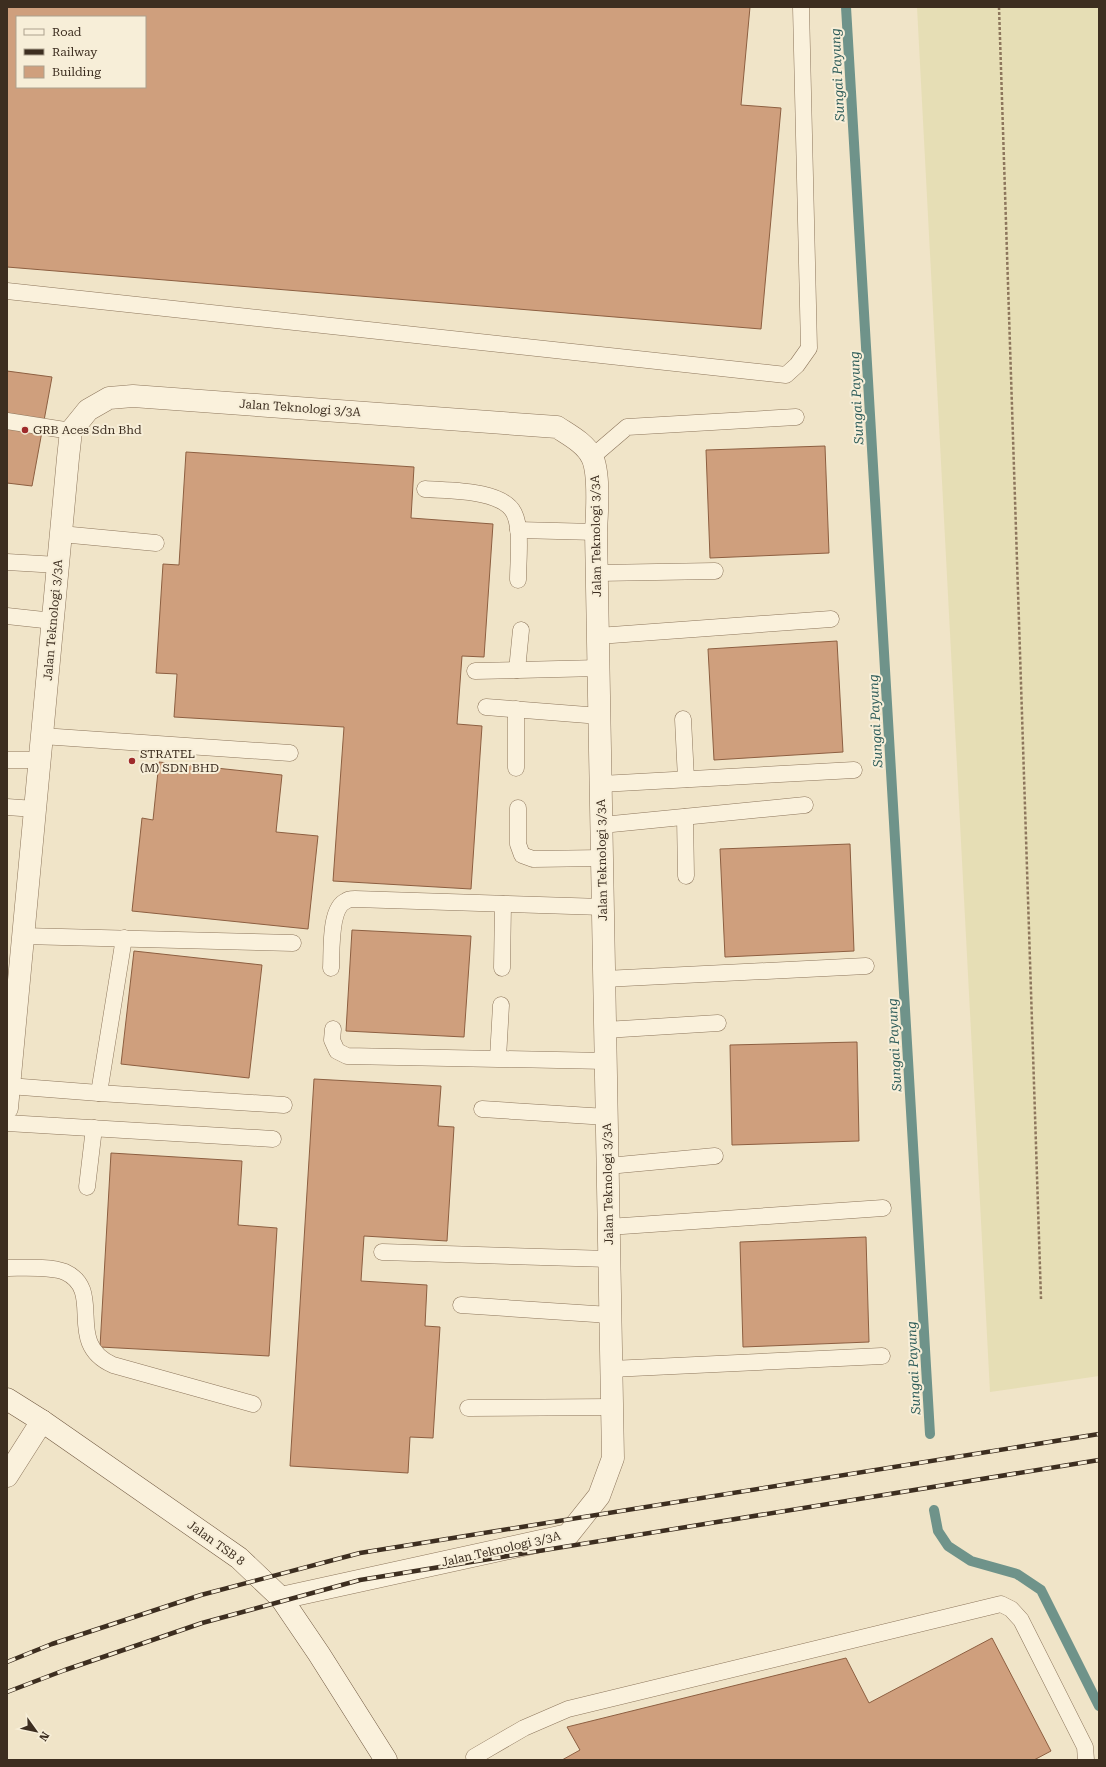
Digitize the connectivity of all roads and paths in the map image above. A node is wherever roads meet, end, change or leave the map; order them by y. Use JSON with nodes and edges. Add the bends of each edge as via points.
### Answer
{"nodes":[{"id":1,"x":801,"y":7,"type":"edge"},
{"id":2,"x":999,"y":7,"type":"edge"},
{"id":3,"x":7,"y":292,"type":"edge"},
{"id":4,"x":796,"y":417,"type":"dead end"},
{"id":5,"x":7,"y":421,"type":"edge"},
{"id":6,"x":72,"y":431,"type":"junction"},
{"id":7,"x":592,"y":457,"type":"junction"},
{"id":8,"x":425,"y":489,"type":"dead end"},
{"id":9,"x":518,"y":530,"type":"junction"},
{"id":10,"x":596,"y":532,"type":"junction"},
{"id":11,"x":61,"y":534,"type":"junction"},
{"id":12,"x":156,"y":543,"type":"dead end"},
{"id":13,"x":7,"y":562,"type":"edge"},
{"id":14,"x":58,"y":565,"type":"junction"},
{"id":15,"x":715,"y":571,"type":"dead end"},
{"id":16,"x":598,"y":573,"type":"junction"},
{"id":17,"x":518,"y":580,"type":"dead end"},
{"id":18,"x":7,"y":616,"type":"edge"},
{"id":19,"x":831,"y":619,"type":"dead end"},
{"id":20,"x":53,"y":621,"type":"junction"},
{"id":21,"x":521,"y":630,"type":"dead end"},
{"id":22,"x":598,"y":636,"type":"junction"},
{"id":23,"x":599,"y":668,"type":"junction"},
{"id":24,"x":517,"y":670,"type":"junction"},
{"id":25,"x":475,"y":671,"type":"dead end"},
{"id":26,"x":486,"y":707,"type":"dead end"},
{"id":27,"x":516,"y":709,"type":"junction"},
{"id":28,"x":600,"y":716,"type":"junction"},
{"id":29,"x":683,"y":719,"type":"dead end"},
{"id":30,"x":42,"y":736,"type":"junction"},
{"id":31,"x":290,"y":754,"type":"dead end"},
{"id":32,"x":7,"y":760,"type":"edge"},
{"id":33,"x":39,"y":760,"type":"junction"},
{"id":34,"x":516,"y":768,"type":"dead end"},
{"id":35,"x":854,"y":770,"type":"dead end"},
{"id":36,"x":686,"y":779,"type":"junction"},
{"id":37,"x":601,"y":784,"type":"junction"},
{"id":38,"x":805,"y":805,"type":"dead end"},
{"id":39,"x":7,"y":808,"type":"edge"},
{"id":40,"x":518,"y":808,"type":"dead end"},
{"id":41,"x":35,"y":810,"type":"junction"},
{"id":42,"x":684,"y":817,"type":"junction"},
{"id":43,"x":602,"y":825,"type":"junction"},
{"id":44,"x":602,"y":858,"type":"junction"},
{"id":45,"x":686,"y":876,"type":"dead end"},
{"id":46,"x":503,"y":904,"type":"junction"},
{"id":47,"x":603,"y":907,"type":"junction"},
{"id":48,"x":23,"y":936,"type":"junction"},
{"id":49,"x":124,"y":938,"type":"junction"},
{"id":50,"x":293,"y":943,"type":"dead end"},
{"id":51,"x":14,"y":963,"type":"edge"},
{"id":52,"x":866,"y":966,"type":"dead end"},
{"id":53,"x":331,"y":968,"type":"dead end"},
{"id":54,"x":502,"y":968,"type":"dead end"},
{"id":55,"x":604,"y":979,"type":"junction"},
{"id":56,"x":501,"y":1005,"type":"dead end"},
{"id":57,"x":11,"y":1022,"type":"edge"},
{"id":58,"x":718,"y":1023,"type":"dead end"},
{"id":59,"x":333,"y":1029,"type":"dead end"},
{"id":60,"x":605,"y":1030,"type":"junction"},
{"id":61,"x":498,"y":1058,"type":"junction"},
{"id":62,"x":606,"y":1062,"type":"junction"},
{"id":63,"x":9,"y":1086,"type":"junction"},
{"id":64,"x":99,"y":1093,"type":"junction"},
{"id":65,"x":284,"y":1105,"type":"dead end"},
{"id":66,"x":7,"y":1108,"type":"edge"},
{"id":67,"x":482,"y":1109,"type":"dead end"},
{"id":68,"x":607,"y":1117,"type":"junction"},
{"id":69,"x":7,"y":1123,"type":"edge"},
{"id":70,"x":94,"y":1128,"type":"junction"},
{"id":71,"x":273,"y":1139,"type":"dead end"},
{"id":72,"x":715,"y":1156,"type":"dead end"},
{"id":73,"x":608,"y":1166,"type":"junction"},
{"id":74,"x":87,"y":1187,"type":"dead end"},
{"id":75,"x":883,"y":1208,"type":"dead end"},
{"id":76,"x":608,"y":1227,"type":"junction"},
{"id":77,"x":382,"y":1252,"type":"dead end"},
{"id":78,"x":609,"y":1259,"type":"junction"},
{"id":79,"x":7,"y":1268,"type":"edge"},
{"id":80,"x":1041,"y":1300,"type":"dead end"},
{"id":81,"x":461,"y":1305,"type":"dead end"},
{"id":82,"x":610,"y":1315,"type":"junction"},
{"id":83,"x":882,"y":1356,"type":"dead end"},
{"id":84,"x":611,"y":1369,"type":"junction"},
{"id":85,"x":7,"y":1399,"type":"edge"},
{"id":86,"x":253,"y":1404,"type":"dead end"},
{"id":87,"x":612,"y":1407,"type":"junction"},
{"id":88,"x":468,"y":1408,"type":"dead end"},
{"id":89,"x":42,"y":1421,"type":"junction"},
{"id":90,"x":7,"y":1476,"type":"edge"},
{"id":91,"x":281,"y":1598,"type":"junction"},
{"id":92,"x":471,"y":1759,"type":"edge"},
{"id":93,"x":386,"y":1760,"type":"edge"},
{"id":94,"x":1086,"y":1760,"type":"edge"}],
"edges":[{"from":1,"to":3,"type":"lane","via":[[809,348],[786,375]]},
{"from":2,"to":80,"type":"path"},
{"from":4,"to":7,"type":"lane","via":[[627,427]]},
{"from":5,"to":6,"type":"lane"},
{"from":6,"to":7,"type":"street","name":"Jalan Teknologi 3/3A","via":[[93,407],[109,398],[133,396],[557,427],[578,440]]},
{"from":6,"to":11,"type":"street","name":"Jalan Teknologi 3/3A"},
{"from":7,"to":10,"type":"street","name":"Jalan Teknologi 3/3A","via":[[597,478]]},
{"from":8,"to":9,"type":"lane","via":[[494,497],[514,512]]},
{"from":9,"to":10,"type":"lane"},
{"from":9,"to":17,"type":"lane"},
{"from":10,"to":16,"type":"street","name":"Jalan Teknologi 3/3A"},
{"from":11,"to":12,"type":"lane"},
{"from":11,"to":14,"type":"street","name":"Jalan Teknologi 3/3A"},
{"from":13,"to":14,"type":"lane"},
{"from":14,"to":20,"type":"street","name":"Jalan Teknologi 3/3A"},
{"from":15,"to":16,"type":"lane"},
{"from":16,"to":22,"type":"street","name":"Jalan Teknologi 3/3A"},
{"from":18,"to":20,"type":"lane"},
{"from":19,"to":22,"type":"lane"},
{"from":20,"to":30,"type":"street","name":"Jalan Teknologi 3/3A"},
{"from":21,"to":24,"type":"lane"},
{"from":22,"to":23,"type":"street","name":"Jalan Teknologi 3/3A"},
{"from":23,"to":24,"type":"lane"},
{"from":23,"to":28,"type":"street","name":"Jalan Teknologi 3/3A"},
{"from":24,"to":25,"type":"lane"},
{"from":26,"to":27,"type":"lane"},
{"from":27,"to":28,"type":"lane"},
{"from":27,"to":34,"type":"lane"},
{"from":28,"to":37,"type":"street","name":"Jalan Teknologi 3/3A"},
{"from":29,"to":36,"type":"lane"},
{"from":30,"to":31,"type":"lane"},
{"from":30,"to":33,"type":"street","name":"Jalan Teknologi 3/3A"},
{"from":32,"to":33,"type":"lane"},
{"from":33,"to":41,"type":"street","name":"Jalan Teknologi 3/3A"},
{"from":35,"to":36,"type":"lane"},
{"from":36,"to":37,"type":"lane"},
{"from":37,"to":43,"type":"street","name":"Jalan Teknologi 3/3A"},
{"from":38,"to":42,"type":"lane"},
{"from":39,"to":41,"type":"lane"},
{"from":40,"to":44,"type":"lane","via":[[518,844],[522,854],[533,859]]},
{"from":41,"to":48,"type":"street","name":"Jalan Teknologi 3/3A"},
{"from":42,"to":43,"type":"lane"},
{"from":42,"to":45,"type":"lane"},
{"from":43,"to":44,"type":"street","name":"Jalan Teknologi 3/3A"},
{"from":44,"to":47,"type":"street","name":"Jalan Teknologi 3/3A"},
{"from":46,"to":47,"type":"lane"},
{"from":46,"to":53,"type":"lane","via":[[355,899],[345,901],[334,917]]},
{"from":46,"to":54,"type":"lane"},
{"from":47,"to":55,"type":"street","name":"Jalan Teknologi 3/3A"},
{"from":48,"to":49,"type":"lane"},
{"from":48,"to":51,"type":"street","name":"Jalan Teknologi 3/3A"},
{"from":49,"to":50,"type":"lane"},
{"from":49,"to":64,"type":"lane"},
{"from":51,"to":57,"type":"street","name":"Jalan Teknologi 3/3A"},
{"from":52,"to":55,"type":"lane"},
{"from":55,"to":60,"type":"street","name":"Jalan Teknologi 3/3A"},
{"from":56,"to":61,"type":"lane"},
{"from":57,"to":63,"type":"street","name":"Jalan Teknologi 3/3A"},
{"from":58,"to":60,"type":"lane"},
{"from":59,"to":61,"type":"lane","via":[[332,1040],[336,1051],[347,1056]]},
{"from":60,"to":62,"type":"street","name":"Jalan Teknologi 3/3A"},
{"from":61,"to":62,"type":"lane"},
{"from":62,"to":68,"type":"street","name":"Jalan Teknologi 3/3A"},
{"from":63,"to":64,"type":"lane"},
{"from":63,"to":66,"type":"street","name":"Jalan Teknologi 3/3A"},
{"from":64,"to":65,"type":"lane"},
{"from":67,"to":68,"type":"lane"},
{"from":68,"to":73,"type":"street","name":"Jalan Teknologi 3/3A"},
{"from":69,"to":70,"type":"lane"},
{"from":70,"to":71,"type":"lane"},
{"from":70,"to":74,"type":"lane"},
{"from":72,"to":73,"type":"lane"},
{"from":73,"to":76,"type":"street","name":"Jalan Teknologi 3/3A"},
{"from":75,"to":76,"type":"lane"},
{"from":76,"to":78,"type":"street","name":"Jalan Teknologi 3/3A"},
{"from":77,"to":78,"type":"lane"},
{"from":78,"to":82,"type":"street","name":"Jalan Teknologi 3/3A"},
{"from":79,"to":86,"type":"lane","via":[[52,1269],[64,1272],[75,1279],[82,1289],[85,1302],[89,1345],[102,1361]]},
{"from":81,"to":82,"type":"lane"},
{"from":82,"to":84,"type":"street","name":"Jalan Teknologi 3/3A"},
{"from":83,"to":84,"type":"lane"},
{"from":84,"to":87,"type":"street","name":"Jalan Teknologi 3/3A"},
{"from":85,"to":89,"type":"street","name":"Jalan TSB 8"},
{"from":87,"to":88,"type":"lane"},
{"from":87,"to":91,"type":"street","name":"Jalan Teknologi 3/3A","via":[[613,1458],[599,1496],[568,1534]]},
{"from":89,"to":90,"type":"street"},
{"from":89,"to":91,"type":"street","name":"Jalan TSB 8","via":[[239,1558]]},
{"from":91,"to":93,"type":"street","name":"Jalan TSB 8"},
{"from":92,"to":94,"type":"lane","via":[[524,1728],[568,1709],[1002,1604],[1022,1620],[1085,1747]]}]}
